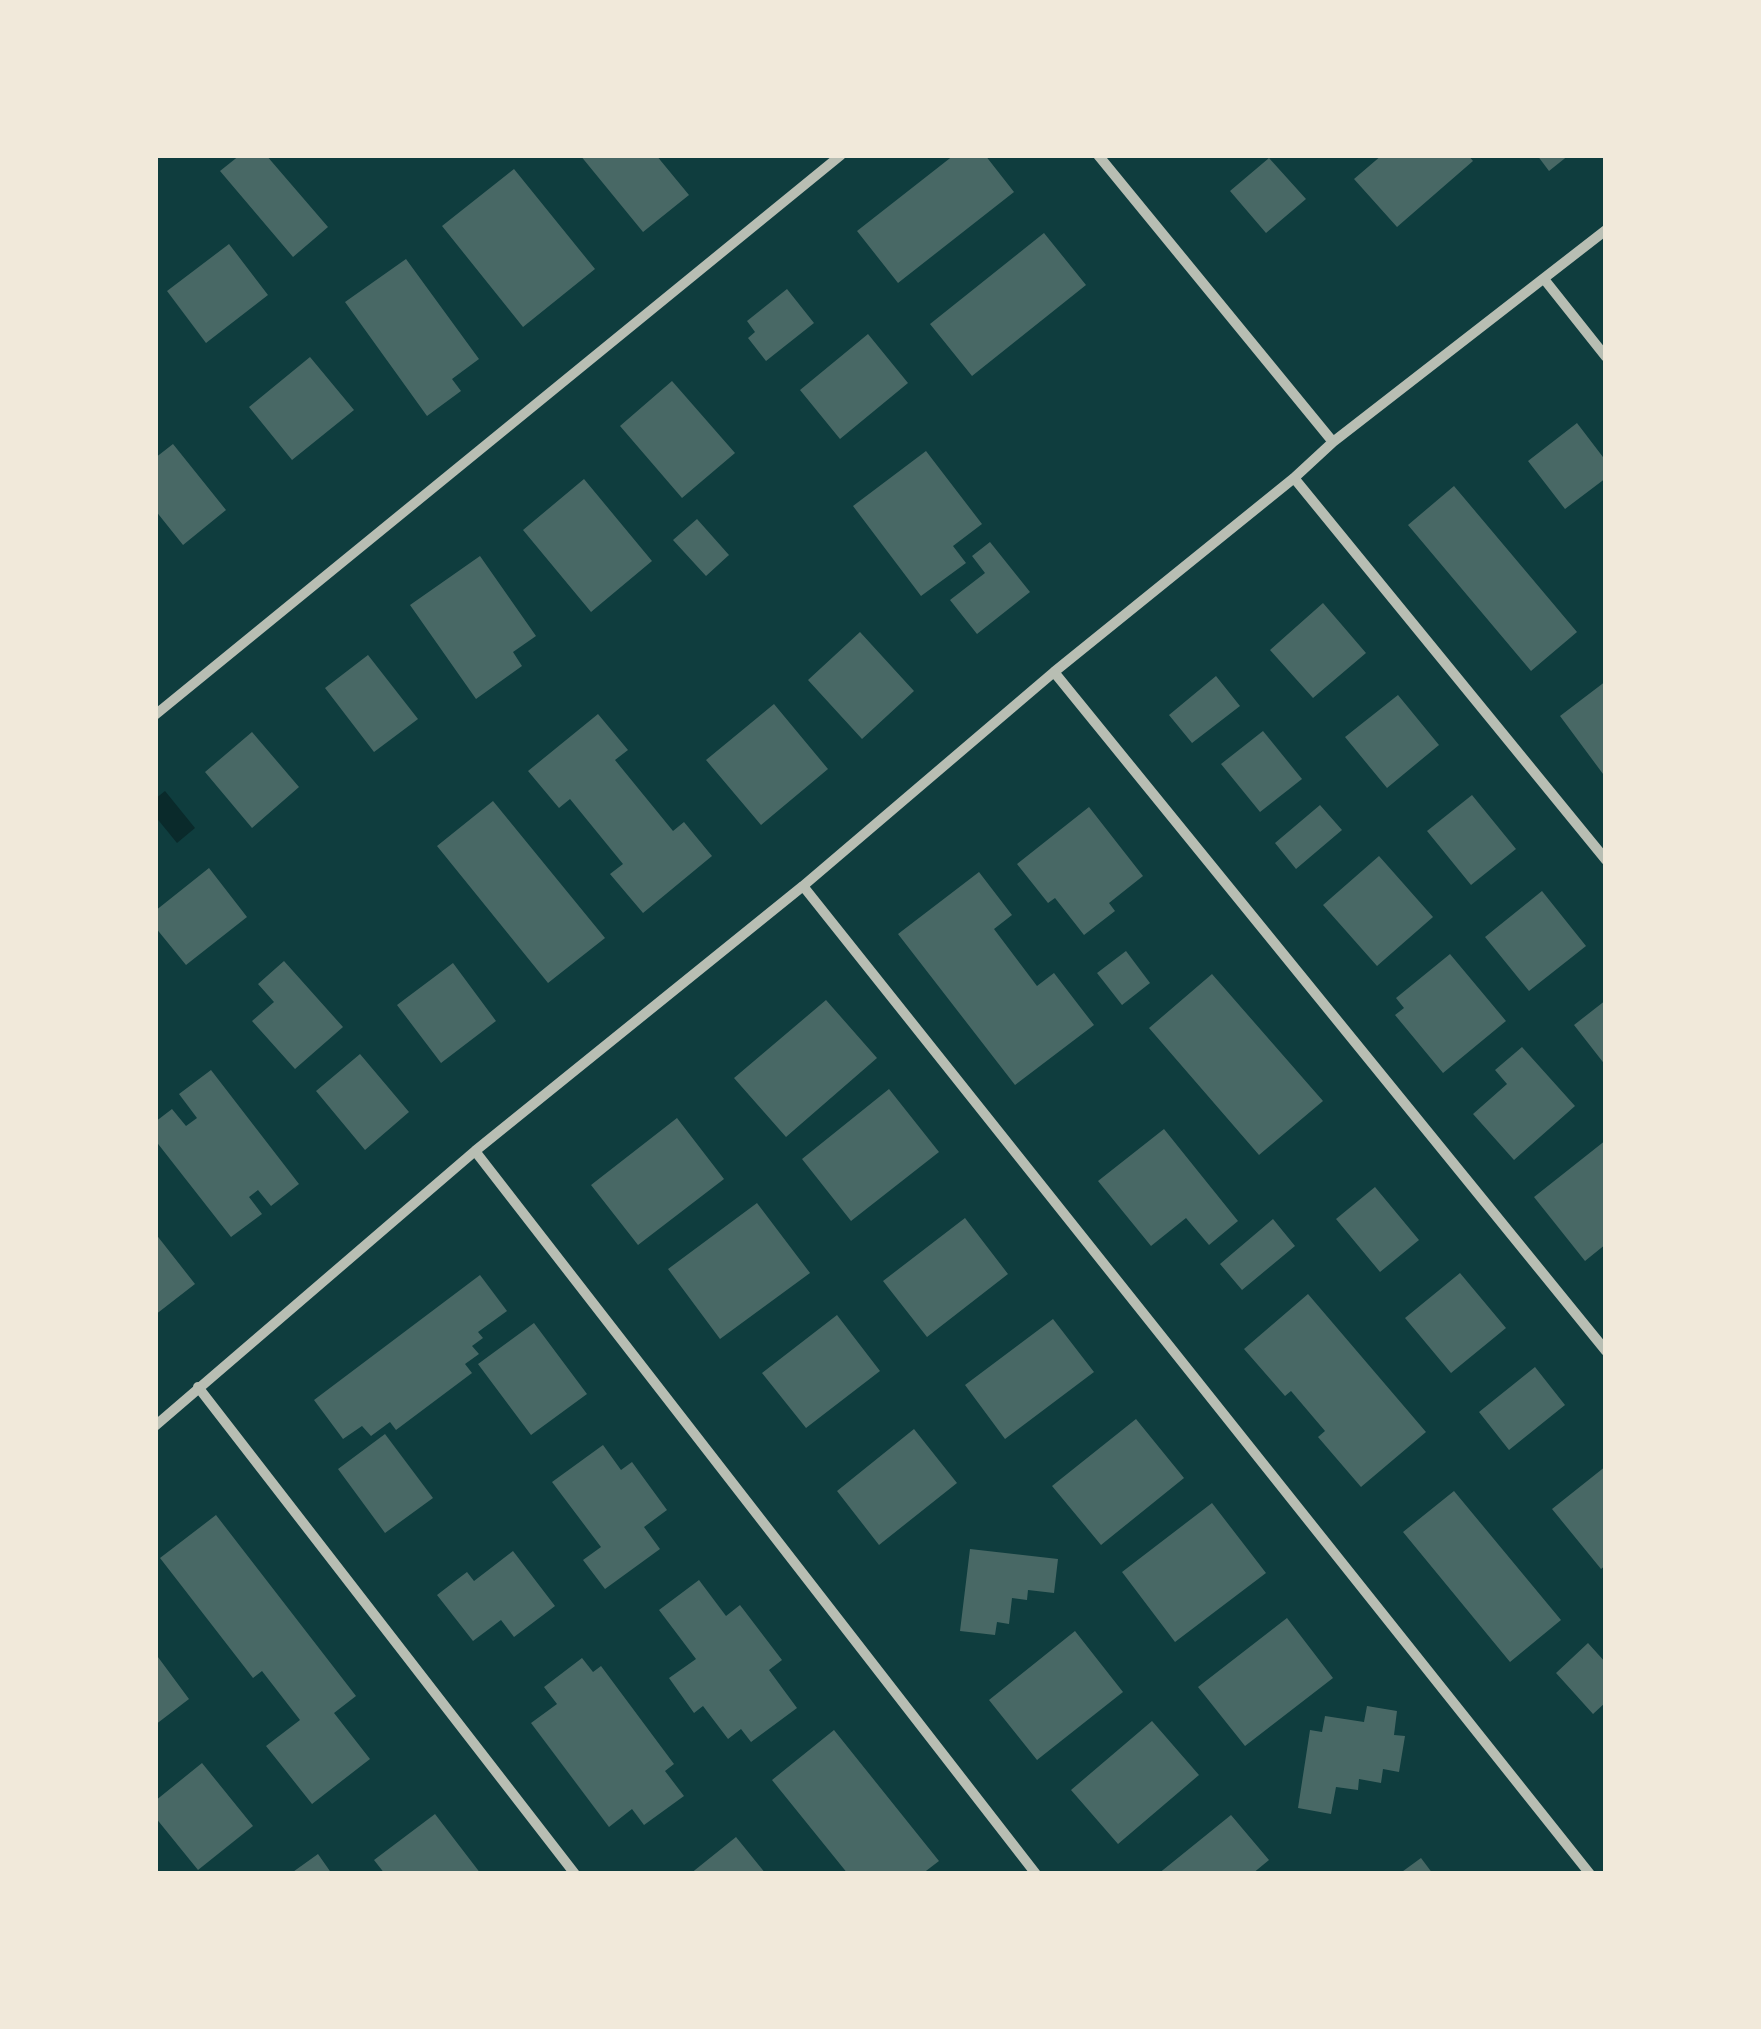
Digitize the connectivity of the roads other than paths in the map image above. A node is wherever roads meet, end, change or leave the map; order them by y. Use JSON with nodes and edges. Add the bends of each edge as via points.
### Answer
{"nodes":[{"id":1,"x":842,"y":155,"type":"edge"},
{"id":2,"x":1098,"y":155,"type":"edge"},
{"id":3,"x":1606,"y":230,"type":"edge"},
{"id":4,"x":1544,"y":279,"type":"junction"},
{"id":5,"x":1606,"y":356,"type":"edge"},
{"id":6,"x":1333,"y":442,"type":"junction"},
{"id":7,"x":1294,"y":478,"type":"junction"},
{"id":8,"x":1054,"y":672,"type":"junction"},
{"id":9,"x":155,"y":715,"type":"edge"},
{"id":10,"x":1606,"y":860,"type":"edge"},
{"id":11,"x":803,"y":886,"type":"junction"},
{"id":12,"x":475,"y":1151,"type":"junction"},
{"id":13,"x":1606,"y":1351,"type":"edge"},
{"id":14,"x":198,"y":1387,"type":"junction"},
{"id":15,"x":155,"y":1426,"type":"edge"},
{"id":16,"x":575,"y":1874,"type":"edge"},
{"id":17,"x":1036,"y":1874,"type":"edge"},
{"id":18,"x":1590,"y":1874,"type":"edge"}],
"edges":[{"from":1,"to":9,"type":"street"},
{"from":2,"to":6,"type":"street"},
{"from":3,"to":4,"type":"street"},
{"from":4,"to":5,"type":"street"},
{"from":4,"to":6,"type":"street"},
{"from":6,"to":7,"type":"street"},
{"from":7,"to":8,"type":"street"},
{"from":7,"to":10,"type":"street"},
{"from":8,"to":11,"type":"street"},
{"from":8,"to":13,"type":"street"},
{"from":11,"to":12,"type":"street"},
{"from":11,"to":18,"type":"street"},
{"from":12,"to":14,"type":"street"},
{"from":12,"to":17,"type":"street"},
{"from":14,"to":15,"type":"street"},
{"from":14,"to":16,"type":"street"}]}
